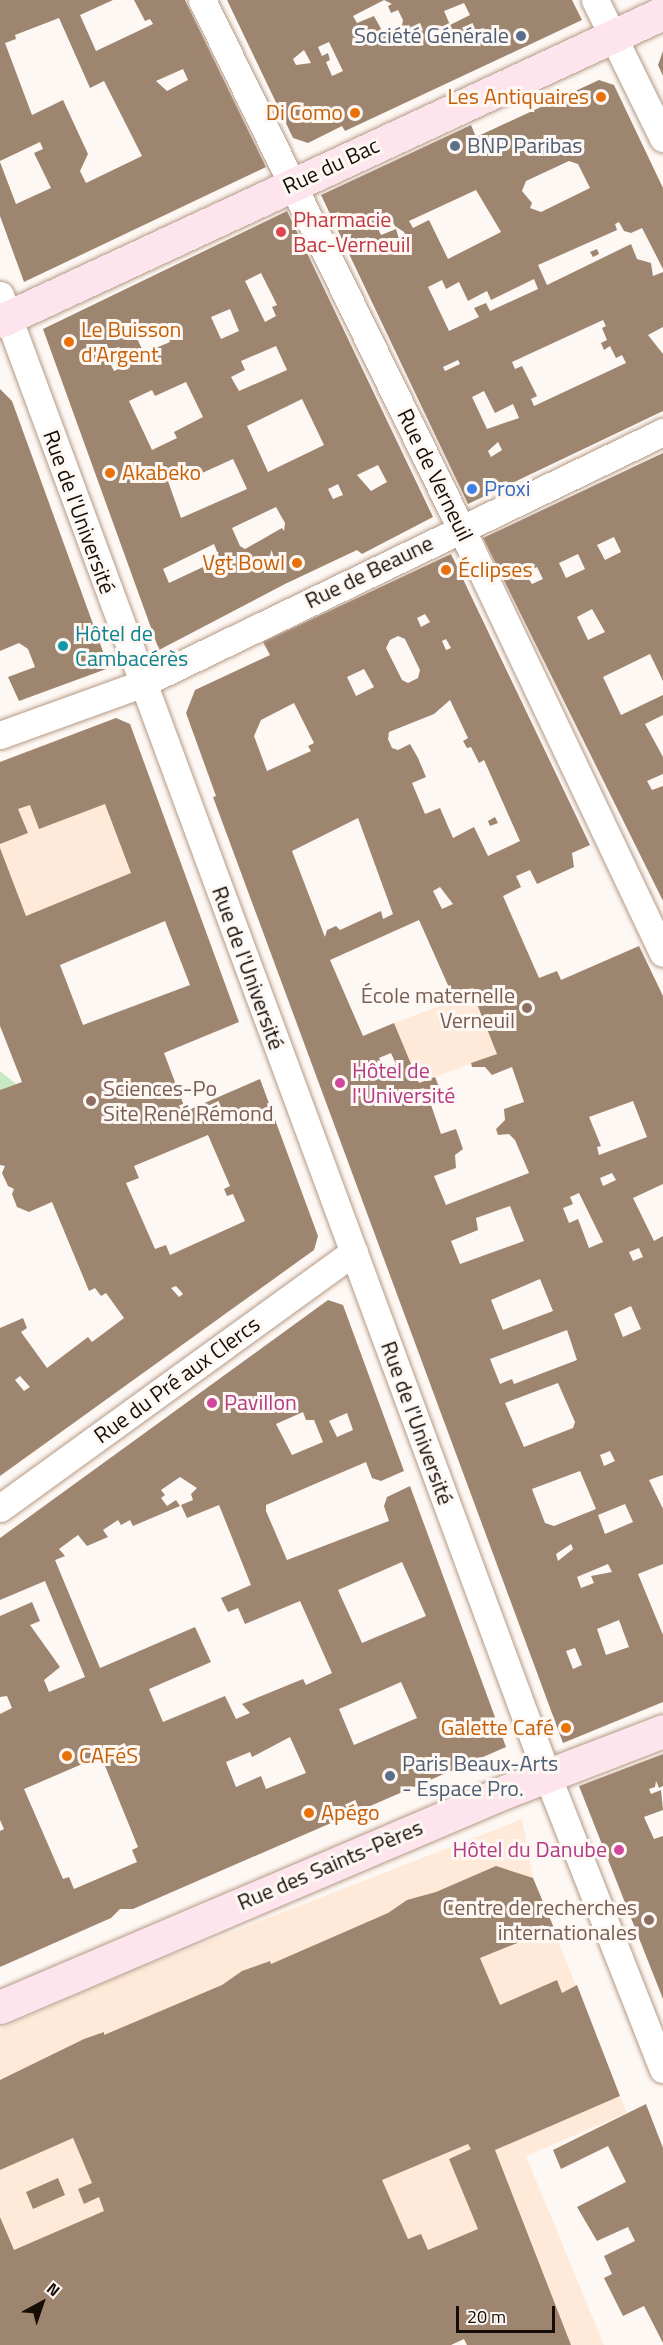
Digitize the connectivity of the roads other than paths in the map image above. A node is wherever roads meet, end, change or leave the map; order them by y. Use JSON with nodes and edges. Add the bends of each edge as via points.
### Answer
{"nodes":[{"id":1,"x":202,"y":0,"type":"edge"},
{"id":2,"x":595,"y":0,"type":"edge"},
{"id":3,"x":663,"y":13,"type":"edge"},
{"id":4,"x":613,"y":36,"type":"junction"},
{"id":5,"x":663,"y":138,"type":"edge"},
{"id":6,"x":291,"y":184,"type":"junction"},
{"id":7,"x":3,"y":311,"type":"edge"},
{"id":8,"x":663,"y":432,"type":"edge"},
{"id":9,"x":461,"y":528,"type":"junction"},
{"id":10,"x":141,"y":684,"type":"junction"},
{"id":11,"x":0,"y":735,"type":"edge"},
{"id":12,"x":663,"y":953,"type":"edge"},
{"id":13,"x":354,"y":1252,"type":"junction"},
{"id":14,"x":0,"y":1508,"type":"edge"},
{"id":15,"x":663,"y":1731,"type":"edge"},
{"id":16,"x":547,"y":1775,"type":"junction"},
{"id":17,"x":0,"y":2007,"type":"edge"},
{"id":18,"x":663,"y":2069,"type":"edge"}],
"edges":[{"from":1,"to":6,"type":"street","name":"Rue de Verneuil"},
{"from":2,"to":4,"type":"street"},
{"from":3,"to":4,"type":"main road","name":"Rue du Bac"},
{"from":4,"to":5,"type":"street"},
{"from":4,"to":6,"type":"main road","name":"Rue du Bac"},
{"from":6,"to":7,"type":"main road","name":"Rue du Bac"},
{"from":6,"to":9,"type":"street","name":"Rue de Verneuil"},
{"from":7,"to":10,"type":"street","name":"Rue de l'Université"},
{"from":8,"to":9,"type":"street","name":"Rue de Beaune"},
{"from":9,"to":10,"type":"street","name":"Rue de Beaune"},
{"from":9,"to":12,"type":"street","name":"Rue de Verneuil"},
{"from":10,"to":11,"type":"street","name":"Rue de Beaune"},
{"from":10,"to":13,"type":"street","name":"Rue de l'Université"},
{"from":13,"to":14,"type":"street","name":"Rue du Pré aux Clercs"},
{"from":13,"to":16,"type":"street","name":"Rue de l'Université"},
{"from":15,"to":16,"type":"main road","name":"Rue des Saints-Pères"},
{"from":16,"to":17,"type":"main road","name":"Rue des Saints-Pères"},
{"from":16,"to":18,"type":"street","name":"Rue de l'Université"}]}
